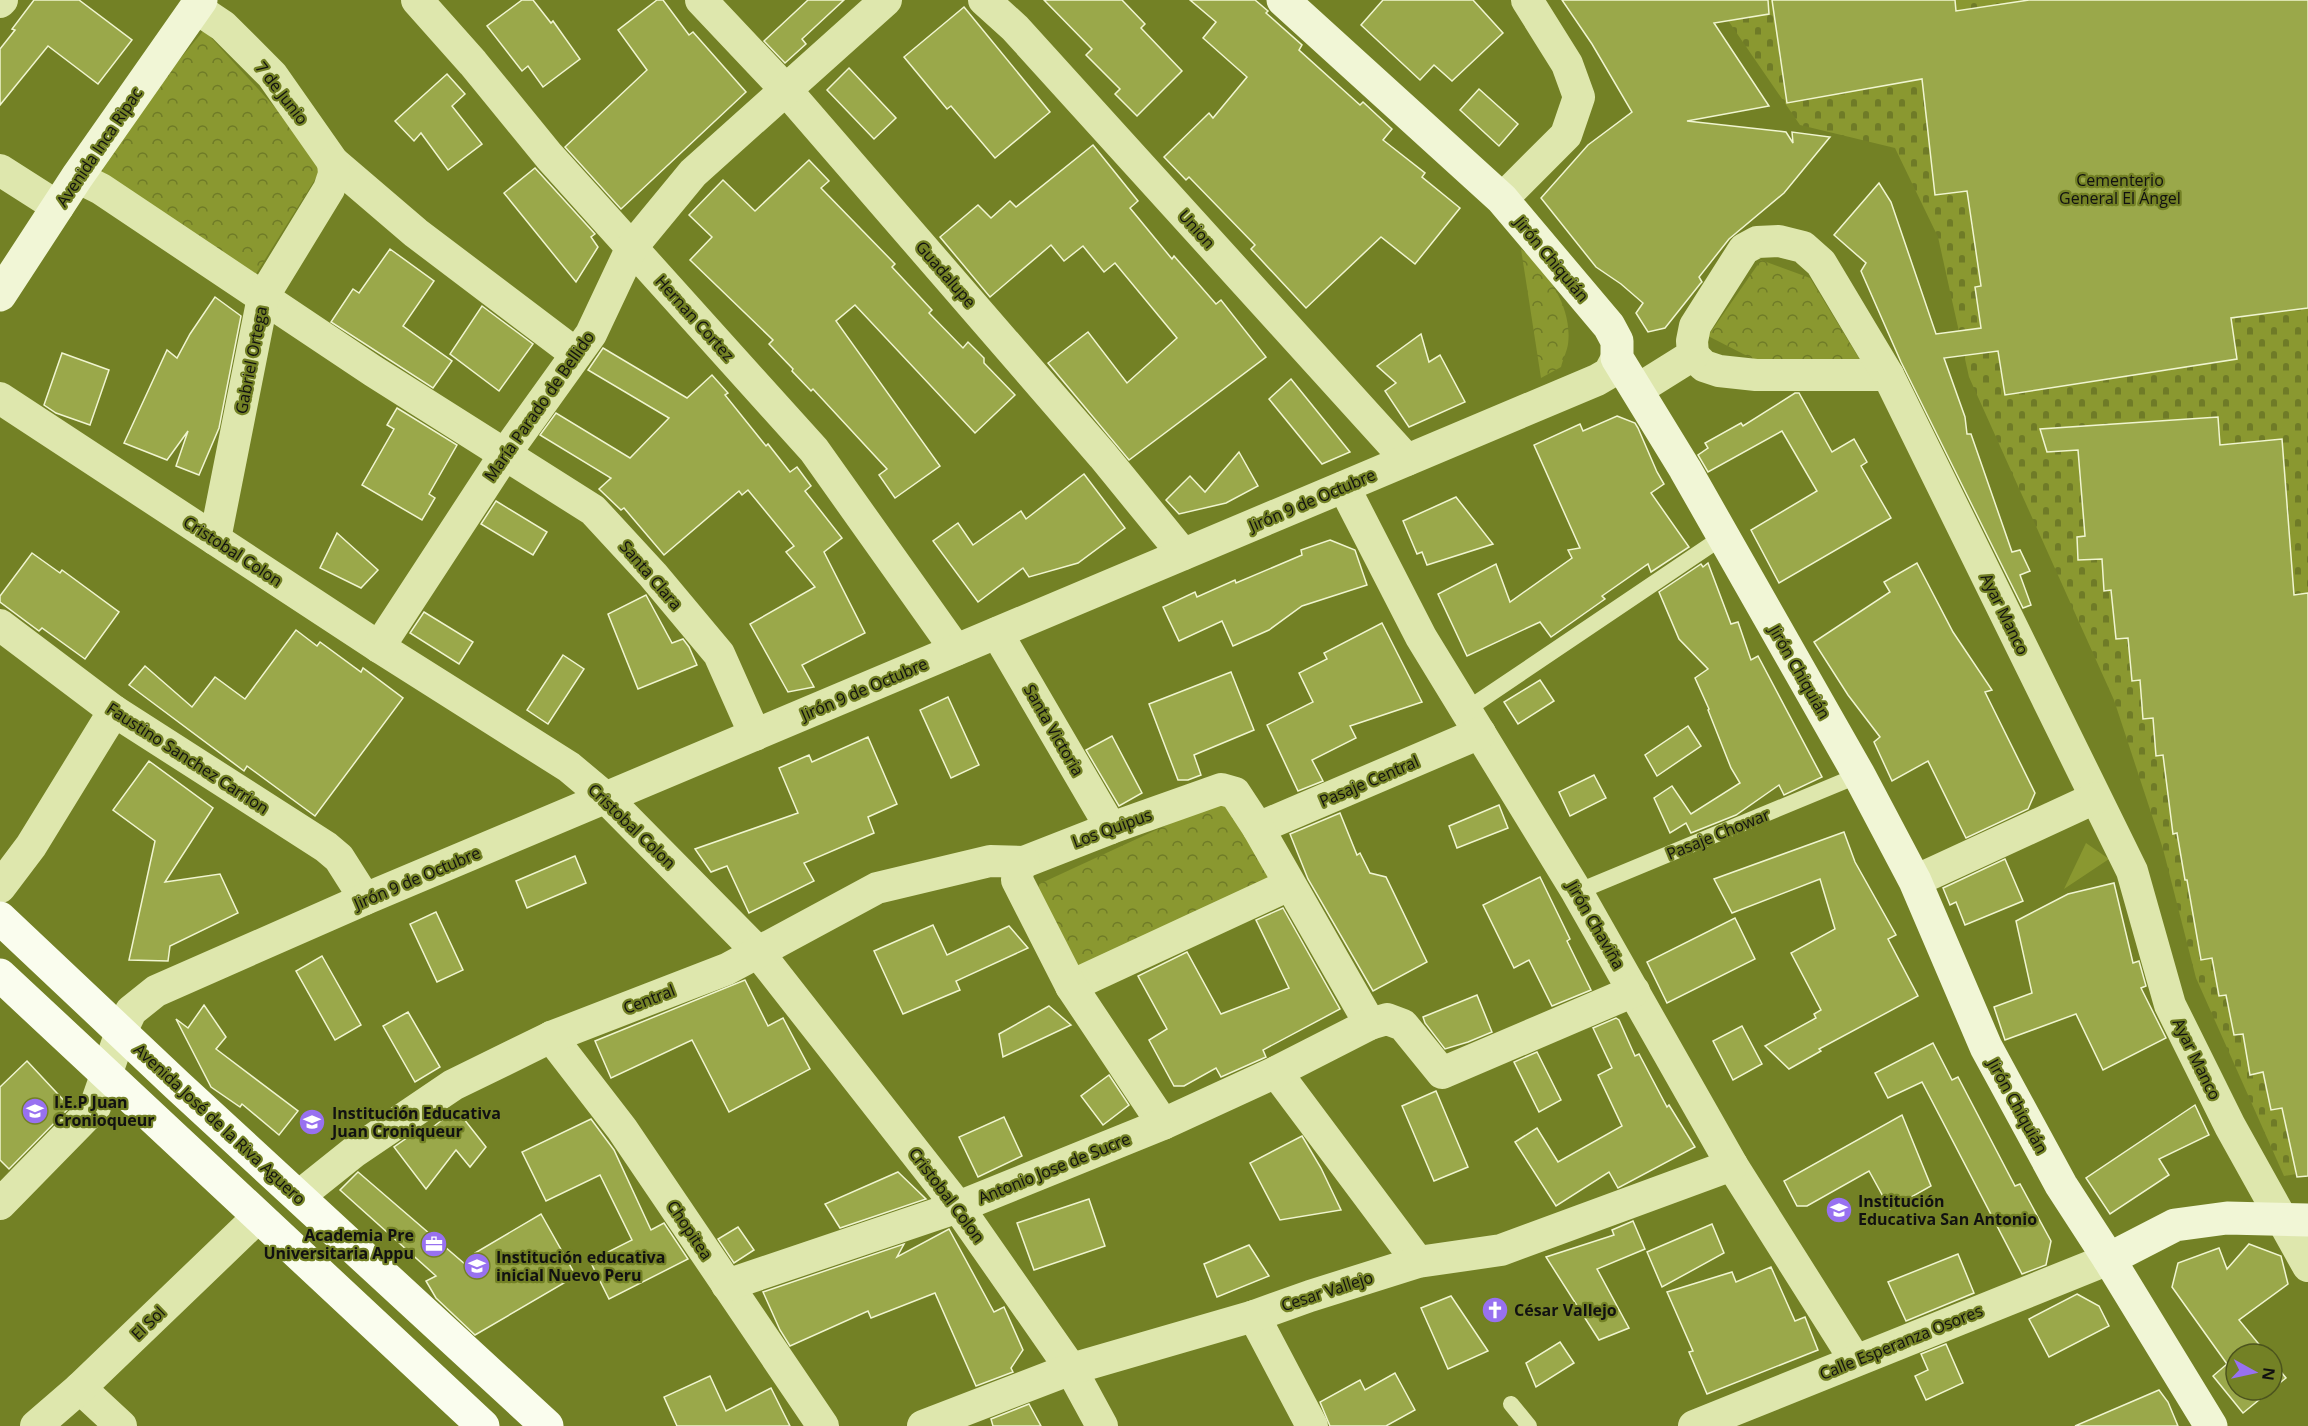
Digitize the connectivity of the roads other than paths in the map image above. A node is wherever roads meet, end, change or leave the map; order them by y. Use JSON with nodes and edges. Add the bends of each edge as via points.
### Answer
{"nodes":[{"id":1,"x":417,"y":0,"type":"edge"},
{"id":2,"x":701,"y":0,"type":"edge"},
{"id":3,"x":886,"y":0,"type":"edge"},
{"id":4,"x":984,"y":0,"type":"edge"},
{"id":5,"x":1283,"y":0,"type":"edge"},
{"id":6,"x":1527,"y":0,"type":"edge"},
{"id":7,"x":198,"y":4,"type":"edge"},
{"id":8,"x":786,"y":90,"type":"junction"},
{"id":9,"x":333,"y":162,"type":"junction"},
{"id":10,"x":0,"y":170,"type":"edge"},
{"id":11,"x":77,"y":177,"type":"junction"},
{"id":12,"x":1502,"y":200,"type":"junction"},
{"id":13,"x":58,"y":207,"type":"junction"},
{"id":14,"x":632,"y":247,"type":"junction"},
{"id":15,"x":0,"y":295,"type":"edge"},
{"id":16,"x":263,"y":297,"type":"junction"},
{"id":17,"x":576,"y":354,"type":"junction"},
{"id":18,"x":1693,"y":355,"type":"junction"},
{"id":19,"x":1617,"y":358,"type":"junction"},
{"id":20,"x":1888,"y":375,"type":"junction"},
{"id":21,"x":1637,"y":390,"type":"junction"},
{"id":22,"x":0,"y":398,"type":"edge"},
{"id":23,"x":505,"y":454,"type":"junction"},
{"id":24,"x":1407,"y":460,"type":"junction"},
{"id":25,"x":1344,"y":487,"type":"junction"},
{"id":26,"x":1724,"y":536,"type":"junction"},
{"id":27,"x":215,"y":539,"type":"junction"},
{"id":28,"x":1183,"y":555,"type":"junction"},
{"id":29,"x":0,"y":625,"type":"edge"},
{"id":30,"x":997,"y":633,"type":"junction"},
{"id":31,"x":379,"y":646,"type":"junction"},
{"id":32,"x":956,"y":650,"type":"junction"},
{"id":33,"x":114,"y":711,"type":"junction"},
{"id":34,"x":1473,"y":722,"type":"junction"},
{"id":35,"x":755,"y":735,"type":"junction"},
{"id":36,"x":1859,"y":775,"type":"junction"},
{"id":37,"x":606,"y":798,"type":"junction"},
{"id":38,"x":2095,"y":798,"type":"junction"},
{"id":39,"x":1111,"y":828,"type":"junction"},
{"id":40,"x":1258,"y":828,"type":"junction"},
{"id":41,"x":1024,"y":862,"type":"junction"},
{"id":42,"x":1915,"y":881,"type":"junction"},
{"id":43,"x":1289,"y":885,"type":"junction"},
{"id":44,"x":0,"y":887,"type":"edge"},
{"id":45,"x":1577,"y":892,"type":"junction"},
{"id":46,"x":365,"y":899,"type":"junction"},
{"id":47,"x":0,"y":918,"type":"edge"},
{"id":48,"x":757,"y":951,"type":"junction"},
{"id":49,"x":0,"y":975,"type":"edge"},
{"id":50,"x":1071,"y":986,"type":"junction"},
{"id":51,"x":1634,"y":991,"type":"junction"},
{"id":52,"x":1370,"y":1024,"type":"junction"},
{"id":53,"x":121,"y":1032,"type":"junction"},
{"id":54,"x":552,"y":1037,"type":"junction"},
{"id":55,"x":1276,"y":1072,"type":"junction"},
{"id":56,"x":106,"y":1075,"type":"junction"},
{"id":57,"x":1163,"y":1124,"type":"junction"},
{"id":58,"x":1732,"y":1165,"type":"junction"},
{"id":59,"x":299,"y":1196,"type":"junction"},
{"id":60,"x":0,"y":1204,"type":"edge"},
{"id":61,"x":958,"y":1207,"type":"junction"},
{"id":62,"x":258,"y":1217,"type":"junction"},
{"id":63,"x":2295,"y":1220,"type":"edge"},
{"id":64,"x":2109,"y":1259,"type":"junction"},
{"id":65,"x":1418,"y":1262,"type":"junction"},
{"id":66,"x":2308,"y":1266,"type":"edge"},
{"id":67,"x":727,"y":1285,"type":"junction"},
{"id":68,"x":1254,"y":1316,"type":"junction"},
{"id":69,"x":1855,"y":1360,"type":"junction"},
{"id":70,"x":1071,"y":1369,"type":"junction"},
{"id":71,"x":80,"y":1388,"type":"junction"},
{"id":72,"x":1511,"y":1404,"type":"dead end"},
{"id":73,"x":36,"y":1426,"type":"edge"},
{"id":74,"x":121,"y":1426,"type":"edge"},
{"id":75,"x":483,"y":1426,"type":"edge"},
{"id":76,"x":546,"y":1426,"type":"edge"},
{"id":77,"x":823,"y":1426,"type":"edge"},
{"id":78,"x":922,"y":1426,"type":"edge"},
{"id":79,"x":1102,"y":1426,"type":"edge"},
{"id":80,"x":1312,"y":1426,"type":"edge"},
{"id":81,"x":1529,"y":1426,"type":"edge"},
{"id":82,"x":1694,"y":1426,"type":"edge"},
{"id":83,"x":2211,"y":1426,"type":"edge"}],
"edges":[{"from":1,"to":14,"type":"street","name":"Hernan Cortez"},
{"from":2,"to":8,"type":"street","name":"Guadalupe"},
{"from":3,"to":8,"type":"street","name":"María Parado de Bellido"},
{"from":4,"to":24,"type":"street","name":"Union","via":[[1015,28]]},
{"from":5,"to":12,"type":"street","name":"Jirón Chiquián"},
{"from":6,"to":12,"type":"street","via":[[1567,64],[1578,97],[1566,135]]},
{"from":7,"to":9,"type":"street","name":"7 de Junio","via":[[272,75]]},
{"from":7,"to":11,"type":"street","name":"Avenida Inca Ripac"},
{"from":8,"to":14,"type":"street","name":"María Parado de Bellido","via":[[693,173]]},
{"from":8,"to":28,"type":"street","name":"Guadalupe","via":[[1103,456]]},
{"from":9,"to":16,"type":"street","name":"Gabriel Ortega","via":[[329,189]]},
{"from":9,"to":17,"type":"street","name":"7 de Junio","via":[[416,233]]},
{"from":10,"to":13,"type":"street"},
{"from":11,"to":13,"type":"street","name":"Avenida Inca Ripac"},
{"from":11,"to":16,"type":"street","name":"Santa Clara"},
{"from":12,"to":19,"type":"street","name":"Jirón Chiquián","via":[[1609,326],[1617,341]]},
{"from":13,"to":15,"type":"street","name":"Avenida Inca Ripac"},
{"from":14,"to":17,"type":"street","name":"María Parado de Bellido","via":[[591,334]]},
{"from":14,"to":32,"type":"street","name":"Hernan Cortez","via":[[814,450]]},
{"from":16,"to":23,"type":"street","name":"Santa Clara"},
{"from":16,"to":27,"type":"street","name":"Gabriel Ortega"},
{"from":17,"to":23,"type":"street","name":"María Parado de Bellido"},
{"from":18,"to":20,"type":"street","via":[[1704,366],[1719,371],[1756,375]]},
{"from":18,"to":20,"type":"street","name":"Ayar Manco","via":[[1695,326],[1744,249],[1757,242],[1779,241],[1803,247],[1821,263]]},
{"from":18,"to":21,"type":"street"},
{"from":19,"to":21,"type":"street","name":"Jirón Chiquián"},
{"from":19,"to":24,"type":"street","name":"Jirón 9 de Octubre","via":[[1609,373],[1597,380]]},
{"from":20,"to":38,"type":"street","name":"Ayar Manco"},
{"from":21,"to":26,"type":"street","name":"Jirón Chiquián"},
{"from":22,"to":27,"type":"street","name":"Cristobal Colon"},
{"from":23,"to":31,"type":"street","name":"María Parado de Bellido"},
{"from":23,"to":35,"type":"street","name":"Santa Clara","via":[[593,510],[653,575],[719,654]]},
{"from":24,"to":25,"type":"street","name":"Jirón 9 de Octubre"},
{"from":25,"to":28,"type":"street","name":"Jirón 9 de Octubre"},
{"from":25,"to":34,"type":"street","name":"Jirón Chaviña","via":[[1421,637]]},
{"from":26,"to":34,"type":"lane"},
{"from":26,"to":36,"type":"street","name":"Jirón Chiquián"},
{"from":27,"to":31,"type":"street","name":"Cristobal Colon"},
{"from":28,"to":30,"type":"street","name":"Jirón 9 de Octubre"},
{"from":29,"to":33,"type":"street","name":"Faustino Sanchez Carrion"},
{"from":30,"to":32,"type":"street","name":"Jirón 9 de Octubre"},
{"from":30,"to":39,"type":"street","name":"Santa Victoria"},
{"from":31,"to":37,"type":"street","name":"Cristobal Colon","via":[[569,767]]},
{"from":32,"to":35,"type":"street","name":"Jirón 9 de Octubre"},
{"from":33,"to":44,"type":"street","via":[[32,846]]},
{"from":33,"to":46,"type":"street","name":"Faustino Sanchez Carrion","via":[[326,847],[339,858]]},
{"from":34,"to":40,"type":"street","name":"Pasaje Central"},
{"from":34,"to":45,"type":"street","name":"Jirón Chaviña"},
{"from":35,"to":37,"type":"street","name":"Jirón 9 de Octubre"},
{"from":36,"to":42,"type":"street","name":"Jirón Chiquián"},
{"from":36,"to":45,"type":"lane","name":"Pasaje Chowar"},
{"from":37,"to":46,"type":"street","name":"Jirón 9 de Octubre"},
{"from":37,"to":48,"type":"street","name":"Cristobal Colon"},
{"from":38,"to":42,"type":"street"},
{"from":38,"to":63,"type":"street","name":"Ayar Manco","via":[[2132,871],[2170,1005],[2230,1126]]},
{"from":39,"to":40,"type":"street","name":"Los Quipus","via":[[1221,789],[1235,793]]},
{"from":39,"to":41,"type":"street","name":"Los Quipus"},
{"from":40,"to":43,"type":"street","name":"Los Quipus"},
{"from":41,"to":48,"type":"street","name":"Central","via":[[990,861],[877,888]]},
{"from":41,"to":50,"type":"street","via":[[1017,880]]},
{"from":42,"to":64,"type":"street","name":"Jirón Chiquián","via":[[1986,1047],[2061,1185]]},
{"from":43,"to":50,"type":"street"},
{"from":43,"to":52,"type":"street","name":"Los Quipus"},
{"from":45,"to":51,"type":"street","name":"Jirón Chaviña"},
{"from":46,"to":53,"type":"street","name":"Jirón 9 de Octubre","via":[[156,991],[131,1011]]},
{"from":47,"to":53,"type":"main road","name":"Avenida José de la Riva Aguero"},
{"from":48,"to":54,"type":"street","name":"Central","via":[[727,969]]},
{"from":48,"to":61,"type":"street","name":"Cristobal Colon"},
{"from":49,"to":56,"type":"main road"},
{"from":50,"to":57,"type":"street"},
{"from":51,"to":52,"type":"street","via":[[1442,1073],[1403,1025],[1387,1019]]},
{"from":51,"to":58,"type":"street","name":"Jirón Chaviña"},
{"from":52,"to":55,"type":"street","name":"Antonio Jose de Sucre"},
{"from":53,"to":56,"type":"street","name":"Jirón 9 de Octubre"},
{"from":53,"to":59,"type":"main road","name":"Avenida José de la Riva Aguero"},
{"from":54,"to":59,"type":"street","name":"Central","via":[[453,1085],[354,1152]]},
{"from":54,"to":67,"type":"street","name":"Chopitea","via":[[622,1129]]},
{"from":55,"to":57,"type":"street","name":"Antonio Jose de Sucre"},
{"from":55,"to":65,"type":"street"},
{"from":56,"to":60,"type":"street","name":"Jirón 9 de Octubre","via":[[95,1107]]},
{"from":56,"to":62,"type":"main road"},
{"from":57,"to":61,"type":"street","name":"Antonio Jose de Sucre"},
{"from":58,"to":65,"type":"street","name":"Cesar Vallejo","via":[[1501,1250]]},
{"from":58,"to":69,"type":"street","name":"Jirón Chaviña"},
{"from":59,"to":76,"type":"main road","name":"Avenida José de la Riva Aguero"},
{"from":61,"to":67,"type":"street","name":"Antonio Jose de Sucre"},
{"from":61,"to":70,"type":"street","name":"Cristobal Colon"},
{"from":62,"to":71,"type":"street","name":"El Sol"},
{"from":62,"to":75,"type":"main road"},
{"from":63,"to":64,"type":"street","via":[[2227,1218],[2175,1225]]},
{"from":63,"to":66,"type":"street","name":"Ayar Manco"},
{"from":64,"to":69,"type":"street","name":"Calle Esperanza Osores"},
{"from":64,"to":83,"type":"street","name":"Jirón Chiquián"},
{"from":65,"to":68,"type":"street","name":"Cesar Vallejo"},
{"from":67,"to":77,"type":"street","name":"Chopitea"},
{"from":68,"to":70,"type":"street","name":"Cesar Vallejo"},
{"from":68,"to":80,"type":"street"},
{"from":69,"to":82,"type":"street","name":"Calle Esperanza Osores"},
{"from":70,"to":78,"type":"street","name":"Cesar Vallejo"},
{"from":70,"to":79,"type":"street","name":"Cristobal Colon"},
{"from":71,"to":73,"type":"street","name":"El Sol"},
{"from":71,"to":74,"type":"street"},
{"from":72,"to":81,"type":"lane"}]}
